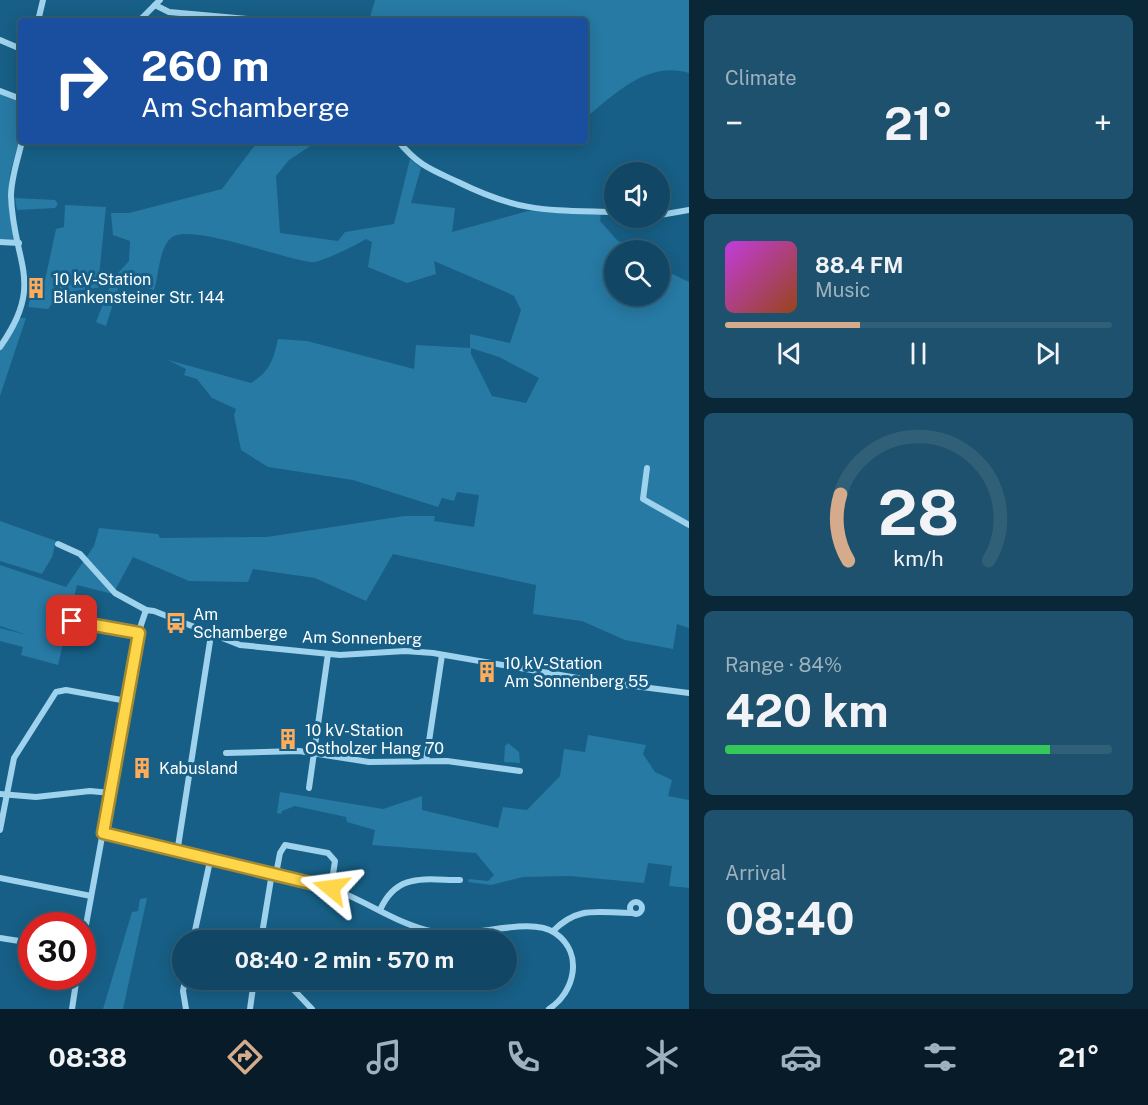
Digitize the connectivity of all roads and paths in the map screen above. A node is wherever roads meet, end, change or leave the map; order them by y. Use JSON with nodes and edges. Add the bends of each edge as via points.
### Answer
{"nodes":[{"id":1,"x":43,"y":0,"type":"edge"},
{"id":2,"x":157,"y":3,"type":"edge"},
{"id":3,"x":39,"y":18,"type":"edge"},
{"id":4,"x":142,"y":18,"type":"edge"},
{"id":5,"x":236,"y":18,"type":"edge"},
{"id":6,"x":0,"y":40,"type":"edge"},
{"id":7,"x":18,"y":49,"type":"edge"},
{"id":8,"x":0,"y":91,"type":"edge"},
{"id":9,"x":18,"y":98,"type":"edge"},
{"id":10,"x":21,"y":144,"type":"edge"},
{"id":11,"x":401,"y":144,"type":"edge"},
{"id":12,"x":689,"y":210,"type":"edge"},
{"id":13,"x":604,"y":212,"type":"edge"},
{"id":14,"x":670,"y":213,"type":"edge"},
{"id":15,"x":0,"y":242,"type":"edge"},
{"id":16,"x":19,"y":243,"type":"junction"},
{"id":17,"x":0,"y":347,"type":"edge"},
{"id":18,"x":647,"y":468,"type":"dead end"},
{"id":19,"x":689,"y":525,"type":"edge"},
{"id":20,"x":58,"y":544,"type":"dead end"},
{"id":21,"x":146,"y":610,"type":"junction"},
{"id":22,"x":64,"y":620,"type":"dead end"},
{"id":23,"x":139,"y":633,"type":"junction"},
{"id":24,"x":211,"y":635,"type":"junction"},
{"id":25,"x":328,"y":654,"type":"junction"},
{"id":26,"x":442,"y":655,"type":"junction"},
{"id":27,"x":689,"y":693,"type":"edge"},
{"id":28,"x":128,"y":701,"type":"junction"},
{"id":29,"x":314,"y":752,"type":"junction"},
{"id":30,"x":226,"y":753,"type":"dead end"},
{"id":31,"x":426,"y":761,"type":"junction"},
{"id":32,"x":520,"y":771,"type":"dead end"},
{"id":33,"x":309,"y":788,"type":"dead end"},
{"id":34,"x":111,"y":793,"type":"junction"},
{"id":35,"x":4,"y":795,"type":"edge"},
{"id":36,"x":0,"y":830,"type":"edge"},
{"id":37,"x":103,"y":833,"type":"junction"},
{"id":38,"x":177,"y":852,"type":"junction"},
{"id":39,"x":210,"y":861,"type":"junction"},
{"id":40,"x":274,"y":873,"type":"junction"},
{"id":41,"x":0,"y":878,"type":"edge"},
{"id":42,"x":460,"y":880,"type":"dead end"},
{"id":43,"x":331,"y":888,"type":"junction"},
{"id":44,"x":92,"y":896,"type":"junction"},
{"id":45,"x":380,"y":910,"type":"junction"},
{"id":46,"x":89,"y":912,"type":"edge"},
{"id":47,"x":632,"y":913,"type":"dead end"},
{"id":48,"x":195,"y":930,"type":"edge"},
{"id":49,"x":263,"y":930,"type":"edge"},
{"id":50,"x":553,"y":931,"type":"junction"},
{"id":51,"x":0,"y":938,"type":"edge"},
{"id":52,"x":18,"y":941,"type":"edge"},
{"id":53,"x":75,"y":990,"type":"edge"},
{"id":54,"x":184,"y":990,"type":"edge"},
{"id":55,"x":253,"y":990,"type":"edge"},
{"id":56,"x":294,"y":990,"type":"edge"},
{"id":57,"x":72,"y":1009,"type":"edge"},
{"id":58,"x":186,"y":1009,"type":"edge"},
{"id":59,"x":250,"y":1009,"type":"edge"},
{"id":60,"x":312,"y":1009,"type":"edge"},
{"id":61,"x":549,"y":1009,"type":"edge"}],
"edges":[{"from":1,"to":3,"type":"street"},
{"from":2,"to":4,"type":"street"},
{"from":2,"to":5,"type":"street","via":[[169,12]]},
{"from":6,"to":7,"type":"street"},
{"from":8,"to":9,"type":"street"},
{"from":10,"to":16,"type":"street","via":[[11,197]]},
{"from":11,"to":13,"type":"street","via":[[423,167],[503,203],[539,210]]},
{"from":12,"to":14,"type":"street"},
{"from":15,"to":16,"type":"street"},
{"from":16,"to":17,"type":"street","via":[[25,297],[18,319]]},
{"from":18,"to":19,"type":"street","via":[[644,500]]},
{"from":20,"to":21,"type":"street","name":"Am Sonnenberg","via":[[80,554],[115,593]]},
{"from":21,"to":23,"type":"street"},
{"from":21,"to":24,"type":"street","name":"Am Sonnenberg"},
{"from":22,"to":23,"type":"street"},
{"from":23,"to":28,"type":"street"},
{"from":24,"to":25,"type":"street","name":"Am Sonnenberg","via":[[240,645]]},
{"from":24,"to":38,"type":"street"},
{"from":25,"to":26,"type":"street","name":"Am Sonnenberg","via":[[405,651]]},
{"from":25,"to":29,"type":"street"},
{"from":26,"to":27,"type":"street","name":"Am Sonnenberg"},
{"from":26,"to":31,"type":"street"},
{"from":28,"to":34,"type":"street"},
{"from":28,"to":35,"type":"street","via":[[66,690],[56,692],[15,756]]},
{"from":29,"to":30,"type":"street"},
{"from":29,"to":31,"type":"street","via":[[380,763]]},
{"from":29,"to":33,"type":"street"},
{"from":31,"to":32,"type":"street"},
{"from":34,"to":35,"type":"street"},
{"from":34,"to":37,"type":"street"},
{"from":35,"to":36,"type":"street"},
{"from":37,"to":38,"type":"street"},
{"from":37,"to":44,"type":"street"},
{"from":38,"to":39,"type":"street"},
{"from":39,"to":40,"type":"street"},
{"from":39,"to":48,"type":"street"},
{"from":40,"to":43,"type":"street"},
{"from":40,"to":43,"type":"street","via":[[285,845],[328,853],[335,861]]},
{"from":40,"to":49,"type":"street"},
{"from":41,"to":44,"type":"street"},
{"from":42,"to":45,"type":"street","via":[[407,881],[391,891]]},
{"from":43,"to":45,"type":"street"},
{"from":44,"to":46,"type":"street"},
{"from":45,"to":50,"type":"street","via":[[415,926],[446,934],[530,926]]},
{"from":47,"to":50,"type":"street","via":[[578,913]]},
{"from":50,"to":61,"type":"street","via":[[569,948],[573,969],[565,994]]},
{"from":51,"to":52,"type":"street"},
{"from":53,"to":57,"type":"street"},
{"from":54,"to":58,"type":"street"},
{"from":55,"to":59,"type":"street"},
{"from":56,"to":60,"type":"street"}]}
